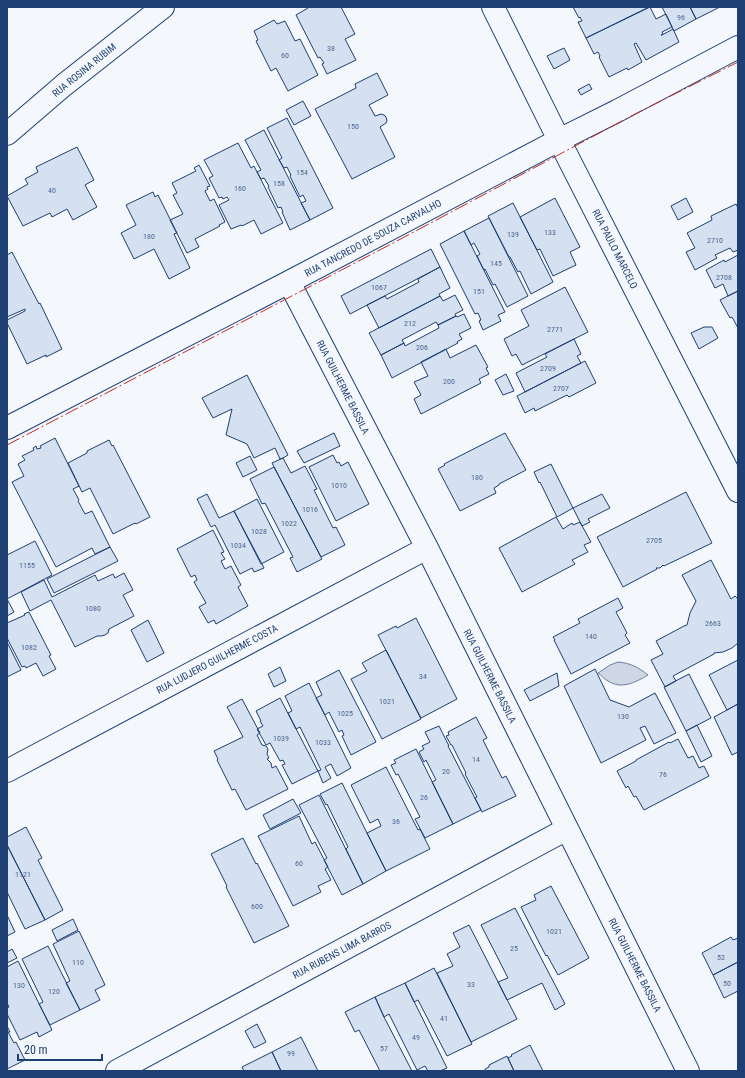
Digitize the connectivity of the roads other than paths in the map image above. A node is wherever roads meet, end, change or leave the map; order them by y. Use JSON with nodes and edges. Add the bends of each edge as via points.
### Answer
{"nodes":[{"id":1,"x":163,"y":7,"type":"edge"},
{"id":2,"x":493,"y":7,"type":"edge"},
{"id":3,"x":738,"y":47,"type":"edge"},
{"id":4,"x":7,"y":134,"type":"edge"},
{"id":5,"x":559,"y":140,"type":"junction"},
{"id":6,"x":289,"y":282,"type":"junction"},
{"id":7,"x":10,"y":420,"type":"edge"},
{"id":8,"x":738,"y":491,"type":"edge"},
{"id":9,"x":427,"y":548,"type":"junction"},
{"id":10,"x":7,"y":771,"type":"edge"},
{"id":11,"x":567,"y":829,"type":"junction"},
{"id":12,"x":117,"y":1071,"type":"edge"},
{"id":13,"x":688,"y":1071,"type":"edge"}],
"edges":[{"from":1,"to":4,"type":"street","name":"RUA ROSINA RUBIM","via":[[64,85]]},
{"from":2,"to":5,"type":"street","name":"RUA PAULO MARCELO"},
{"from":3,"to":5,"type":"street","name":"RUA TANCREDO DE SOUZA CARVALHO"},
{"from":5,"to":6,"type":"street","name":"RUA TANCREDO DE SOUZA CARVALHO"},
{"from":5,"to":8,"type":"street","name":"RUA PAULO MARCELO"},
{"from":6,"to":7,"type":"street","name":"RUA TANCREDO DE SOUZA CARVALHO"},
{"from":6,"to":9,"type":"street","name":"RUA GUILHERME BASSILA"},
{"from":9,"to":10,"type":"street","name":"RUA LUDJERO GUILHERME COSTA"},
{"from":9,"to":11,"type":"street","name":"RUA GUILHERME BASSILA"},
{"from":11,"to":12,"type":"street","name":"RUA RUBENS LIMA BARROS"},
{"from":11,"to":13,"type":"street","name":"RUA GUILHERME BASSILA"}]}
